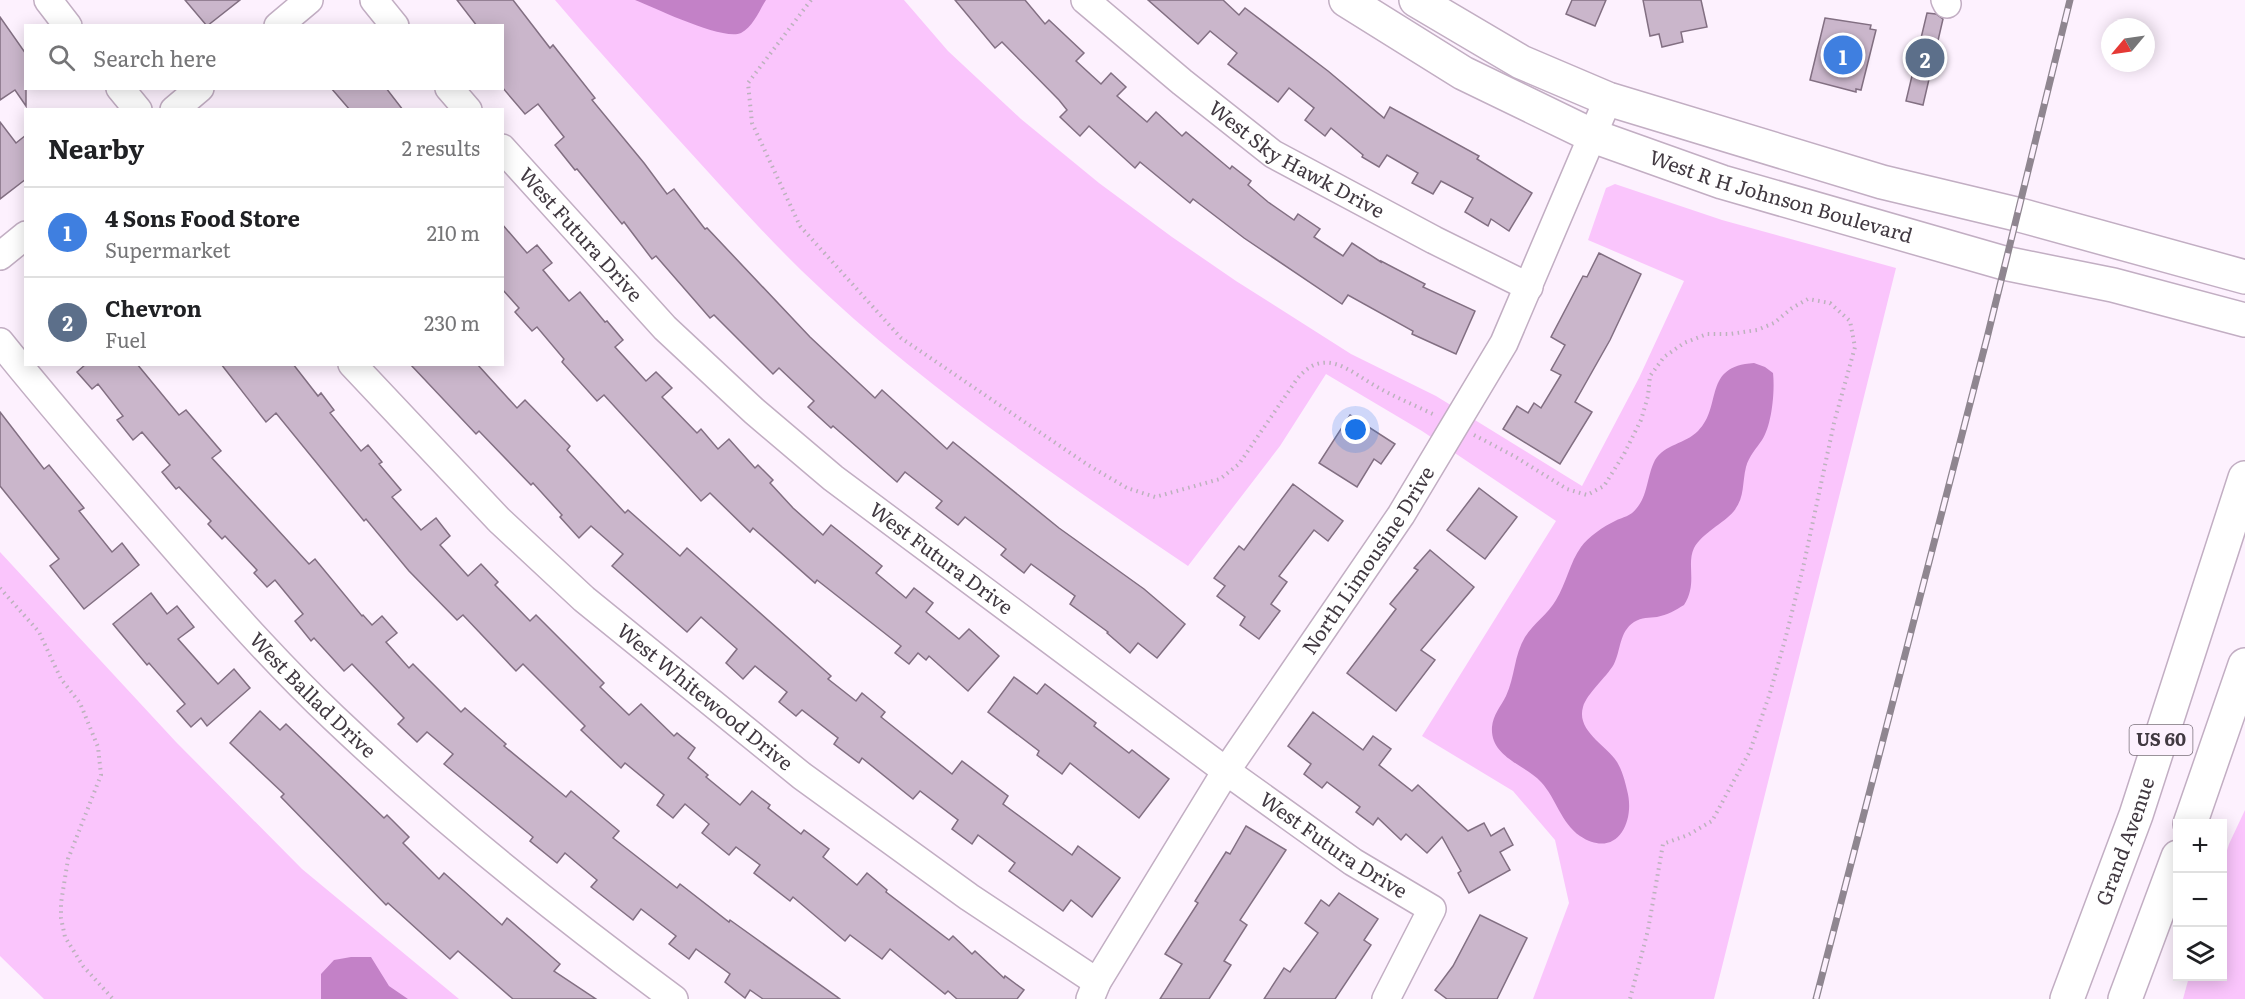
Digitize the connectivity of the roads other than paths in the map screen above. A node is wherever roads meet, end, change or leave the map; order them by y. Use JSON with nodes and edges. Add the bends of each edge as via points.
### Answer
{"nodes":[{"id":1,"x":48,"y":0,"type":"edge"},
{"id":2,"x":309,"y":0,"type":"edge"},
{"id":3,"x":374,"y":0,"type":"edge"},
{"id":4,"x":1085,"y":0,"type":"edge"},
{"id":5,"x":1346,"y":0,"type":"edge"},
{"id":6,"x":1416,"y":0,"type":"edge"},
{"id":7,"x":66,"y":24,"type":"edge"},
{"id":8,"x":280,"y":24,"type":"edge"},
{"id":9,"x":393,"y":24,"type":"edge"},
{"id":10,"x":122,"y":90,"type":"edge"},
{"id":11,"x":198,"y":90,"type":"edge"},
{"id":12,"x":451,"y":90,"type":"edge"},
{"id":13,"x":1608,"y":99,"type":"junction"},
{"id":14,"x":136,"y":108,"type":"edge"},
{"id":15,"x":176,"y":108,"type":"edge"},
{"id":16,"x":466,"y":108,"type":"edge"},
{"id":17,"x":1593,"y":136,"type":"junction"},
{"id":18,"x":504,"y":150,"type":"edge"},
{"id":19,"x":1874,"y":180,"type":"junction"},
{"id":20,"x":1861,"y":223,"type":"junction"},
{"id":21,"x":24,"y":237,"type":"edge"},
{"id":22,"x":0,"y":256,"type":"edge"},
{"id":23,"x":2245,"y":277,"type":"edge"},
{"id":24,"x":1528,"y":287,"type":"junction"},
{"id":25,"x":2245,"y":320,"type":"edge"},
{"id":26,"x":0,"y":342,"type":"edge"},
{"id":27,"x":354,"y":366,"type":"edge"},
{"id":28,"x":2245,"y":478,"type":"edge"},
{"id":29,"x":2245,"y":665,"type":"edge"},
{"id":30,"x":2245,"y":745,"type":"edge"},
{"id":31,"x":1226,"y":771,"type":"junction"},
{"id":32,"x":2202,"y":791,"type":"junction"},
{"id":33,"x":2192,"y":819,"type":"edge"},
{"id":34,"x":2173,"y":870,"type":"edge"},
{"id":35,"x":1093,"y":991,"type":"edge"},
{"id":36,"x":674,"y":999,"type":"edge"},
{"id":37,"x":1386,"y":999,"type":"edge"},
{"id":38,"x":2067,"y":999,"type":"edge"},
{"id":39,"x":2125,"y":999,"type":"edge"}],
"edges":[{"from":1,"to":7,"type":"street"},
{"from":2,"to":8,"type":"street"},
{"from":3,"to":9,"type":"street"},
{"from":4,"to":24,"type":"street","name":"West Sky Hawk Drive","via":[[1273,154]]},
{"from":5,"to":17,"type":"main road","name":"West R H Johnson Boulevard","via":[[1463,72]]},
{"from":6,"to":13,"type":"main road","via":[[1521,62]]},
{"from":10,"to":14,"type":"street"},
{"from":11,"to":15,"type":"street"},
{"from":12,"to":16,"type":"street"},
{"from":13,"to":17,"type":"street","name":"North Limousine Drive"},
{"from":13,"to":19,"type":"main road"},
{"from":17,"to":20,"type":"main road","name":"West R H Johnson Boulevard","via":[[1722,182]]},
{"from":17,"to":24,"type":"street","name":"North Limousine Drive"},
{"from":18,"to":31,"type":"street","name":"West Futura Drive","via":[[665,328],[754,411],[833,478]]},
{"from":19,"to":20,"type":"main road"},
{"from":19,"to":23,"type":"main road","via":[[2016,214]]},
{"from":20,"to":25,"type":"main road","name":"West R H Johnson Boulevard","via":[[2004,263],[2113,285]]},
{"from":21,"to":22,"type":"street"},
{"from":24,"to":31,"type":"street","name":"North Limousine Drive","via":[[1504,343],[1401,515]]},
{"from":26,"to":36,"type":"street","name":"West Ballad Drive","via":[[77,438],[227,607],[332,717],[423,801]]},
{"from":27,"to":35,"type":"street","name":"West Whitewood Drive","via":[[499,520],[601,613],[802,776]]},
{"from":28,"to":38,"type":"main road","name":"Grand Avenue","number":"US 60","via":[[2136,815]]},
{"from":29,"to":32,"type":"main road","number":"US 60"},
{"from":30,"to":32,"type":"main road"},
{"from":31,"to":35,"type":"street","name":"North Limousine Drive"},
{"from":31,"to":37,"type":"street","name":"West Futura Drive","via":[[1353,862],[1432,909]]},
{"from":32,"to":33,"type":"main road","number":"US 60"},
{"from":34,"to":39,"type":"main road"}]}
